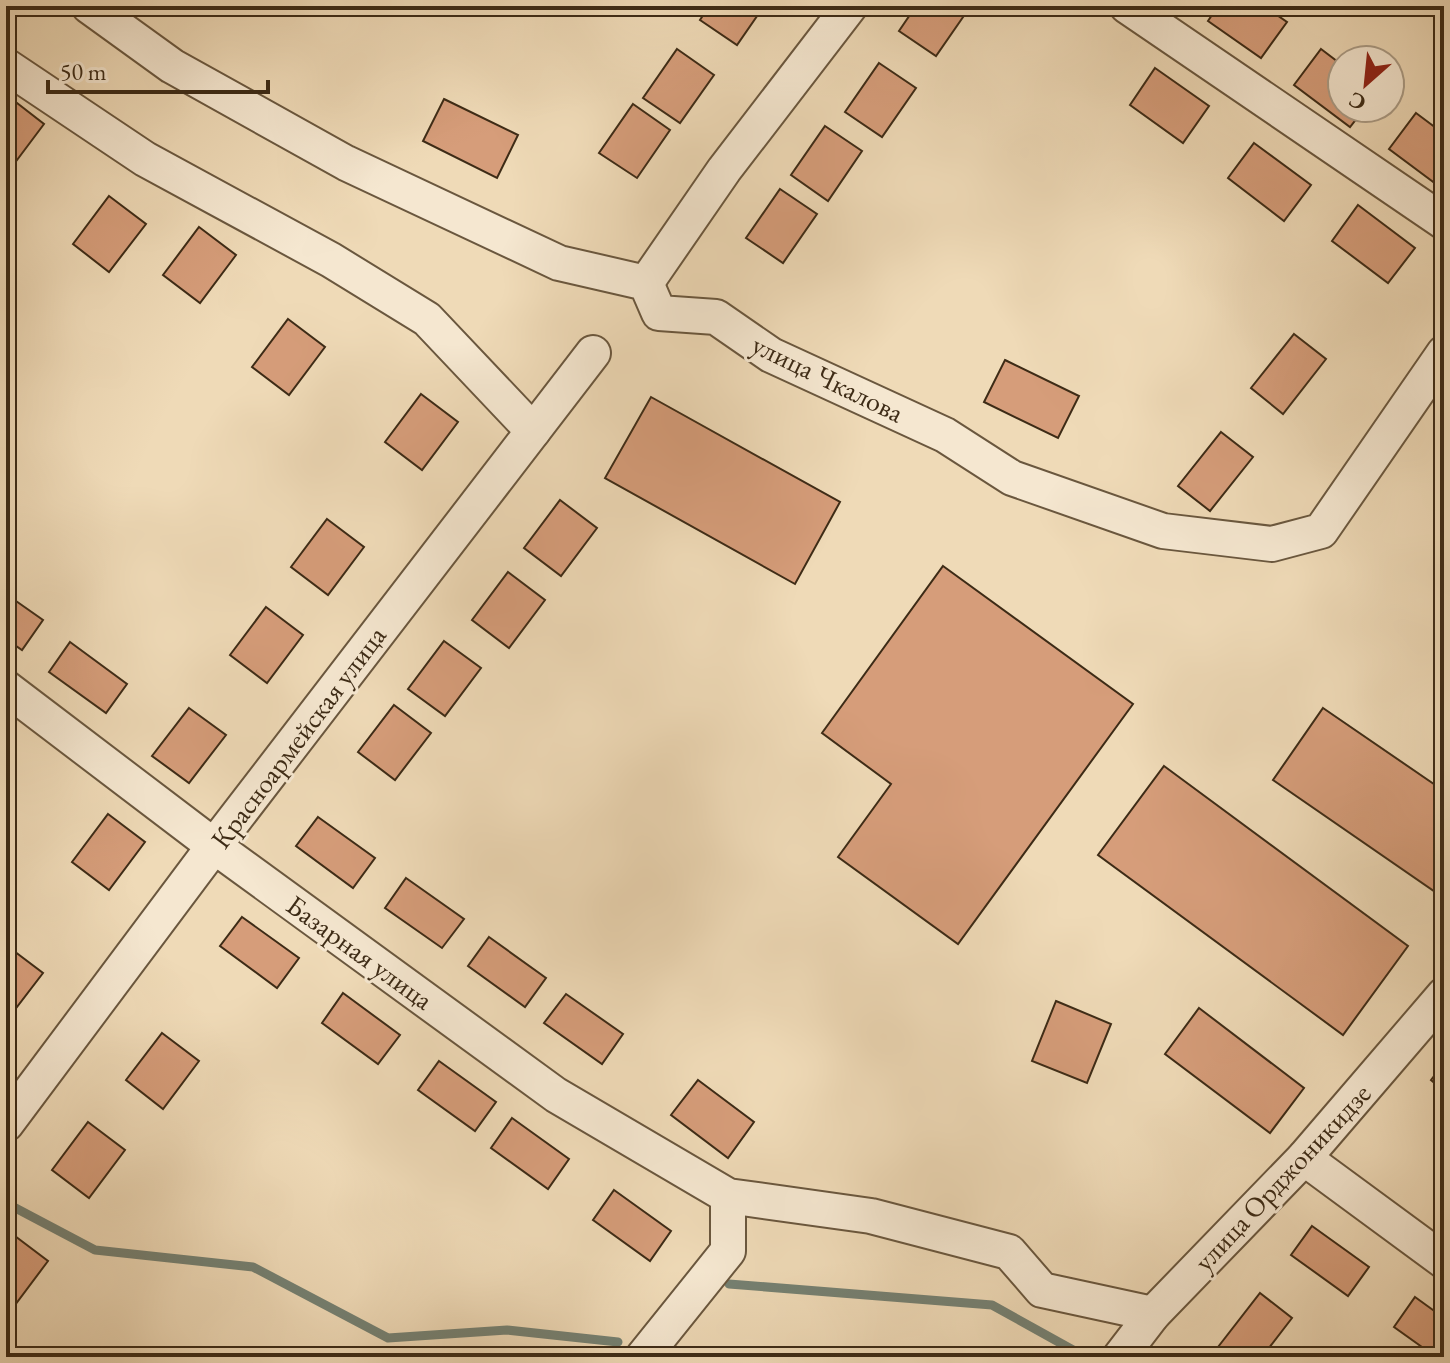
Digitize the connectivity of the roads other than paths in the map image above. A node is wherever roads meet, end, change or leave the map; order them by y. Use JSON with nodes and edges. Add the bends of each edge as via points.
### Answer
{"nodes":[{"id":1,"x":89,"y":6,"type":"edge"},
{"id":2,"x":850,"y":6,"type":"edge"},
{"id":3,"x":1127,"y":6,"type":"edge"},
{"id":4,"x":6,"y":66,"type":"edge"},
{"id":5,"x":1444,"y":222,"type":"edge"},
{"id":6,"x":646,"y":283,"type":"junction"},
{"id":7,"x":593,"y":353,"type":"dead end"},
{"id":8,"x":1444,"y":353,"type":"edge"},
{"id":9,"x":533,"y":431,"type":"junction"},
{"id":10,"x":6,"y":688,"type":"edge"},
{"id":11,"x":214,"y":846,"type":"junction"},
{"id":12,"x":1444,"y":995,"type":"edge"},
{"id":13,"x":6,"y":1124,"type":"edge"},
{"id":14,"x":1304,"y":1158,"type":"junction"},
{"id":15,"x":728,"y":1196,"type":"junction"},
{"id":16,"x":1444,"y":1261,"type":"edge"},
{"id":17,"x":1153,"y":1314,"type":"junction"},
{"id":18,"x":643,"y":1357,"type":"edge"},
{"id":19,"x":1120,"y":1357,"type":"edge"}],
"edges":[{"from":1,"to":6,"type":"street","via":[[172,66],[346,163],[559,263]]},
{"from":2,"to":6,"type":"street","via":[[724,170]]},
{"from":3,"to":5,"type":"street"},
{"from":4,"to":9,"type":"street","via":[[145,159],[427,319]]},
{"from":6,"to":8,"type":"street","name":"улица Чкалова","via":[[659,313],[716,317],[771,355],[945,435],[1012,478],[1163,531],[1272,544],[1321,531]]},
{"from":7,"to":9,"type":"street","name":"Красноармейская улица"},
{"from":9,"to":11,"type":"street","name":"Красноармейская улица"},
{"from":10,"to":11,"type":"street","name":"Базарная улица"},
{"from":11,"to":13,"type":"street","name":"Красноармейская улица"},
{"from":11,"to":15,"type":"street","name":"Базарная улица","via":[[556,1095]]},
{"from":12,"to":14,"type":"street","name":"улица Орджоникидзе"},
{"from":14,"to":16,"type":"street"},
{"from":14,"to":17,"type":"street","name":"улица Орджоникидзе"},
{"from":15,"to":17,"type":"street","via":[[871,1216],[1009,1252],[1042,1290]]},
{"from":15,"to":18,"type":"street","via":[[728,1251]]},
{"from":17,"to":19,"type":"street","name":"улица Орджоникидзе"}]}
